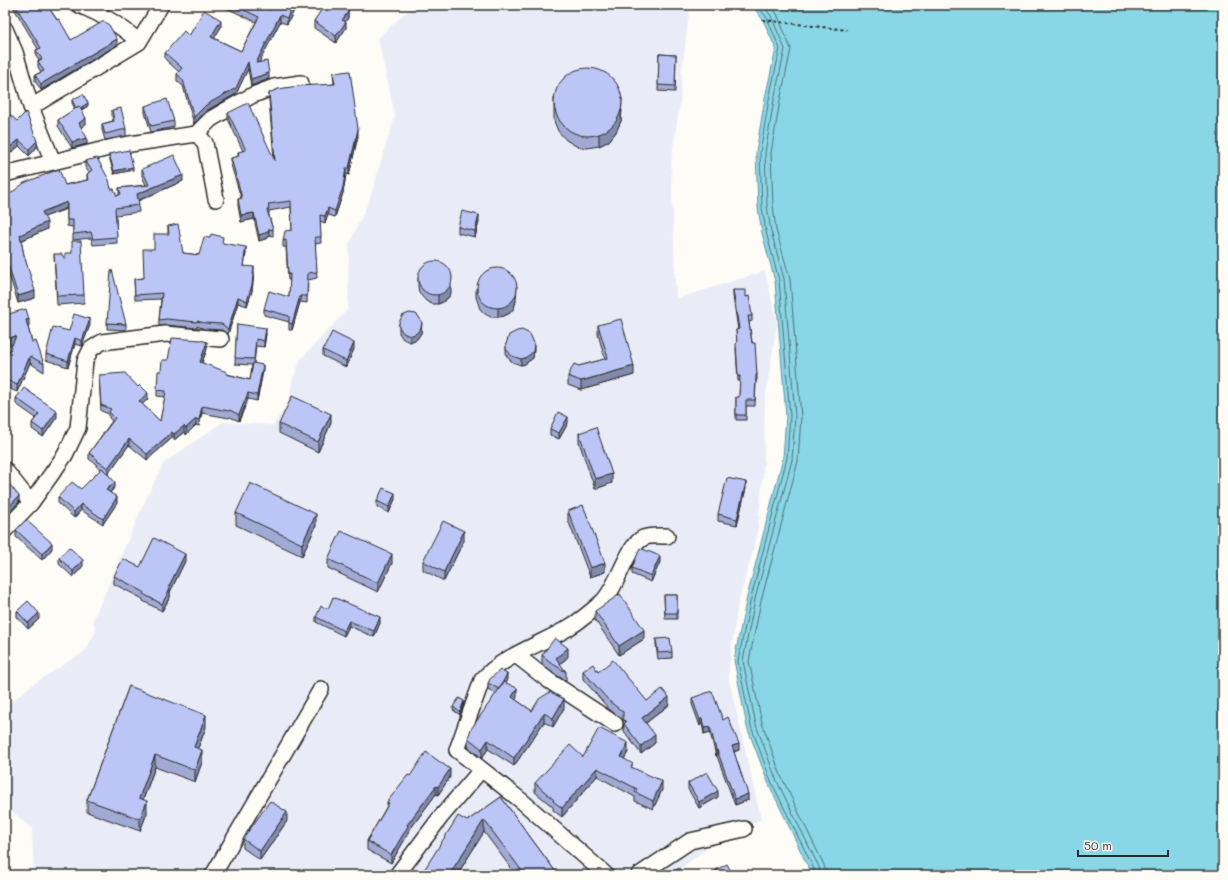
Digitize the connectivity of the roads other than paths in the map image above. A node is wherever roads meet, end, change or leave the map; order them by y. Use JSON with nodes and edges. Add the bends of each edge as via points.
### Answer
{"nodes":[{"id":1,"x":79,"y":5,"type":"edge"},
{"id":2,"x":161,"y":5,"type":"edge"},
{"id":3,"x":5,"y":29,"type":"edge"},
{"id":4,"x":139,"y":42,"type":"junction"},
{"id":5,"x":301,"y":83,"type":"dead end"},
{"id":6,"x":31,"y":107,"type":"junction"},
{"id":7,"x":196,"y":134,"type":"junction"},
{"id":8,"x":53,"y":162,"type":"junction"},
{"id":9,"x":5,"y":174,"type":"edge"},
{"id":10,"x":216,"y":199,"type":"dead end"},
{"id":11,"x":221,"y":339,"type":"dead end"},
{"id":12,"x":5,"y":470,"type":"edge"},
{"id":13,"x":31,"y":503,"type":"junction"},
{"id":14,"x":5,"y":530,"type":"edge"},
{"id":15,"x":667,"y":536,"type":"dead end"},
{"id":16,"x":516,"y":655,"type":"junction"},
{"id":17,"x":321,"y":689,"type":"dead end"},
{"id":18,"x":615,"y":724,"type":"dead end"},
{"id":19,"x":482,"y":770,"type":"junction"},
{"id":20,"x":744,"y":829,"type":"dead end"},
{"id":21,"x":213,"y":875,"type":"edge"},
{"id":22,"x":397,"y":875,"type":"edge"},
{"id":23,"x":606,"y":875,"type":"edge"},
{"id":24,"x":640,"y":875,"type":"edge"}],
"edges":[{"from":1,"to":4,"type":"street","via":[[102,15]]},
{"from":2,"to":4,"type":"street"},
{"from":3,"to":6,"type":"street","via":[[15,52]]},
{"from":4,"to":6,"type":"street"},
{"from":5,"to":7,"type":"street","via":[[274,87],[254,95],[212,119]]},
{"from":6,"to":8,"type":"street"},
{"from":7,"to":8,"type":"street","via":[[118,146]]},
{"from":7,"to":10,"type":"street","via":[[205,143]]},
{"from":8,"to":9,"type":"street"},
{"from":11,"to":13,"type":"street","via":[[165,334],[102,342],[91,349],[84,361],[78,428],[65,455]]},
{"from":12,"to":13,"type":"street"},
{"from":13,"to":14,"type":"street"},
{"from":15,"to":16,"type":"street","via":[[644,537],[636,543],[609,595],[602,602],[569,628]]},
{"from":16,"to":18,"type":"street","via":[[548,680]]},
{"from":16,"to":19,"type":"street","via":[[488,673],[482,680],[457,750]]},
{"from":17,"to":21,"type":"street"},
{"from":19,"to":22,"type":"street","via":[[440,818]]},
{"from":19,"to":23,"type":"street","via":[[523,802]]},
{"from":20,"to":24,"type":"street","via":[[690,841]]}]}
